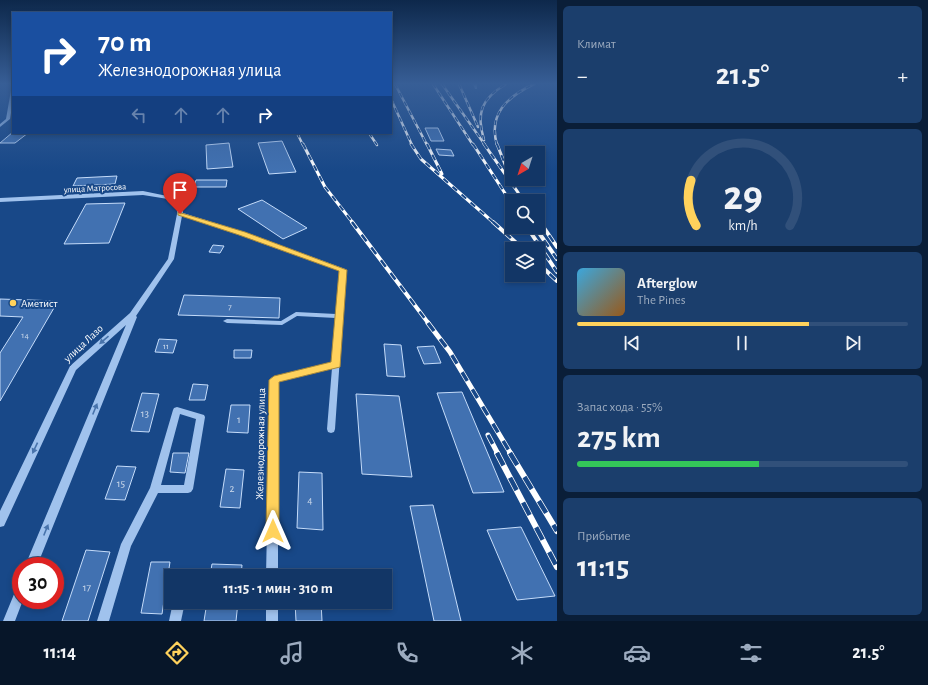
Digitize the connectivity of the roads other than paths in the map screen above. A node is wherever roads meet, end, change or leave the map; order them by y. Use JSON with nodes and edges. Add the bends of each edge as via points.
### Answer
{"nodes":[{"id":1,"x":9,"y":113,"type":"edge"},
{"id":2,"x":0,"y":119,"type":"edge"},
{"id":3,"x":8,"y":119,"type":"junction"},
{"id":4,"x":0,"y":126,"type":"edge"},
{"id":5,"x":0,"y":200,"type":"edge"},
{"id":6,"x":180,"y":214,"type":"junction"},
{"id":7,"x":133,"y":315,"type":"junction"},
{"id":8,"x":340,"y":316,"type":"junction"},
{"id":9,"x":227,"y":321,"type":"dead end"},
{"id":10,"x":336,"y":364,"type":"junction"},
{"id":11,"x":331,"y":429,"type":"dead end"},
{"id":12,"x":155,"y":489,"type":"junction"},
{"id":13,"x":0,"y":522,"type":"edge"},
{"id":14,"x":35,"y":557,"type":"edge"},
{"id":15,"x":272,"y":569,"type":"edge"},
{"id":16,"x":14,"y":609,"type":"edge"},
{"id":17,"x":178,"y":609,"type":"edge"},
{"id":18,"x":272,"y":609,"type":"edge"},
{"id":19,"x":9,"y":621,"type":"edge"},
{"id":20,"x":103,"y":621,"type":"edge"},
{"id":21,"x":175,"y":621,"type":"edge"},
{"id":22,"x":272,"y":621,"type":"edge"}],
"edges":[{"from":1,"to":3,"type":"street"},
{"from":2,"to":3,"type":"street"},
{"from":3,"to":4,"type":"street"},
{"from":5,"to":6,"type":"street","name":"улица Матросова","via":[[144,193],[170,198],[180,204]]},
{"from":6,"to":7,"type":"street","name":"улица Лазо","via":[[171,259]]},
{"from":6,"to":8,"type":"street","via":[[242,233],[343,270]]},
{"from":7,"to":13,"type":"street","name":"улица Лазо","one_way":true,"via":[[73,368]]},
{"from":14,"to":7,"type":"street","one_way":true},
{"from":8,"to":9,"type":"street","via":[[296,314],[282,323]]},
{"from":8,"to":10,"type":"street"},
{"from":10,"to":11,"type":"street"},
{"from":10,"to":15,"type":"street","name":"Железнодорожная улица","via":[[274,380]]},
{"from":12,"to":12,"type":"street","via":[[177,410],[201,417],[188,489]]},
{"from":12,"to":20,"type":"street","via":[[126,544]]},
{"from":16,"to":19,"type":"street"},
{"from":17,"to":21,"type":"street"},
{"from":18,"to":22,"type":"street"}]}
